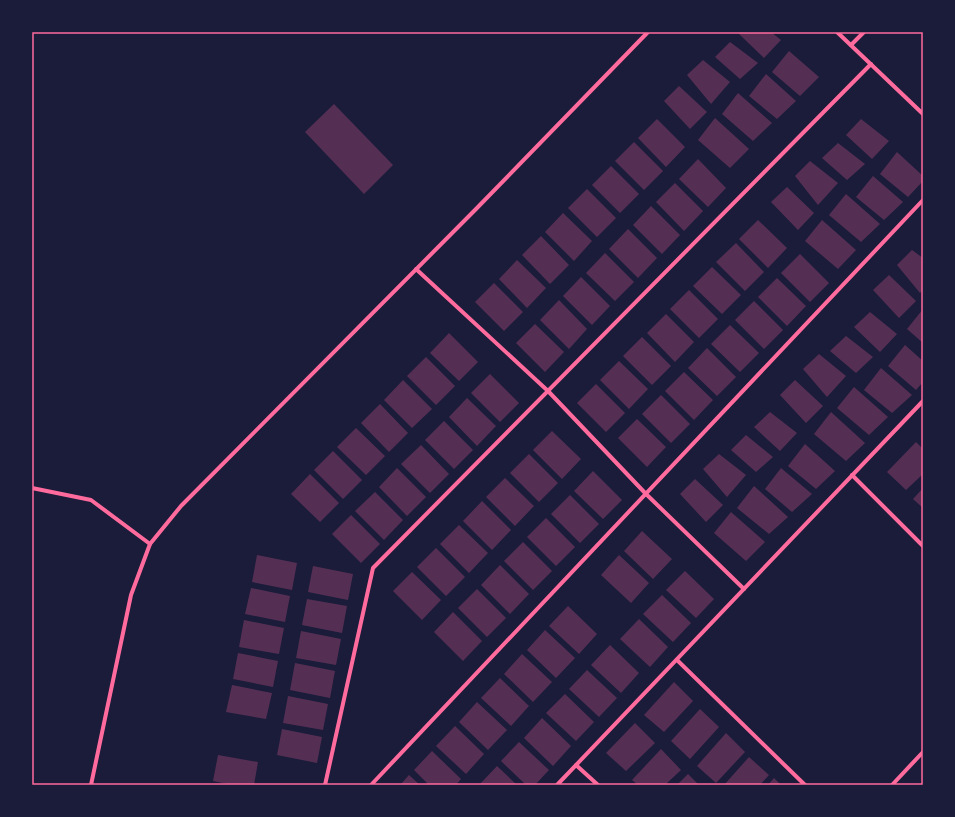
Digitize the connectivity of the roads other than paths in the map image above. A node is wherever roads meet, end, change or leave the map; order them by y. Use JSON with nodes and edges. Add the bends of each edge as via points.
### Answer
{"nodes":[{"id":1,"x":648,"y":32,"type":"edge"},
{"id":2,"x":837,"y":32,"type":"edge"},
{"id":3,"x":864,"y":32,"type":"edge"},
{"id":4,"x":851,"y":45,"type":"junction"},
{"id":5,"x":870,"y":64,"type":"junction"},
{"id":6,"x":923,"y":114,"type":"edge"},
{"id":7,"x":923,"y":200,"type":"edge"},
{"id":8,"x":416,"y":269,"type":"junction"},
{"id":9,"x":548,"y":391,"type":"junction"},
{"id":10,"x":923,"y":401,"type":"edge"},
{"id":11,"x":852,"y":475,"type":"junction"},
{"id":12,"x":32,"y":488,"type":"edge"},
{"id":13,"x":646,"y":494,"type":"junction"},
{"id":14,"x":150,"y":544,"type":"junction"},
{"id":15,"x":923,"y":546,"type":"edge"},
{"id":16,"x":744,"y":589,"type":"junction"},
{"id":17,"x":677,"y":660,"type":"junction"},
{"id":18,"x":923,"y":752,"type":"edge"},
{"id":19,"x":576,"y":765,"type":"junction"},
{"id":20,"x":91,"y":785,"type":"edge"},
{"id":21,"x":325,"y":785,"type":"edge"},
{"id":22,"x":371,"y":785,"type":"edge"},
{"id":23,"x":557,"y":785,"type":"edge"},
{"id":24,"x":598,"y":785,"type":"edge"},
{"id":25,"x":805,"y":785,"type":"edge"},
{"id":26,"x":892,"y":785,"type":"edge"}],
"edges":[{"from":1,"to":8,"type":"street"},
{"from":2,"to":4,"type":"street"},
{"from":3,"to":4,"type":"street"},
{"from":4,"to":5,"type":"street"},
{"from":5,"to":6,"type":"street"},
{"from":5,"to":9,"type":"street"},
{"from":7,"to":13,"type":"street"},
{"from":8,"to":9,"type":"street"},
{"from":8,"to":14,"type":"street","via":[[181,506]]},
{"from":9,"to":13,"type":"street"},
{"from":9,"to":21,"type":"street","via":[[373,568]]},
{"from":10,"to":11,"type":"street"},
{"from":11,"to":15,"type":"street"},
{"from":11,"to":16,"type":"street"},
{"from":12,"to":14,"type":"street","via":[[91,500]]},
{"from":13,"to":16,"type":"street"},
{"from":13,"to":22,"type":"street"},
{"from":14,"to":20,"type":"street","via":[[131,595]]},
{"from":16,"to":17,"type":"street"},
{"from":17,"to":19,"type":"street"},
{"from":17,"to":25,"type":"street"},
{"from":18,"to":26,"type":"street"},
{"from":19,"to":23,"type":"street"},
{"from":19,"to":24,"type":"street"}]}
